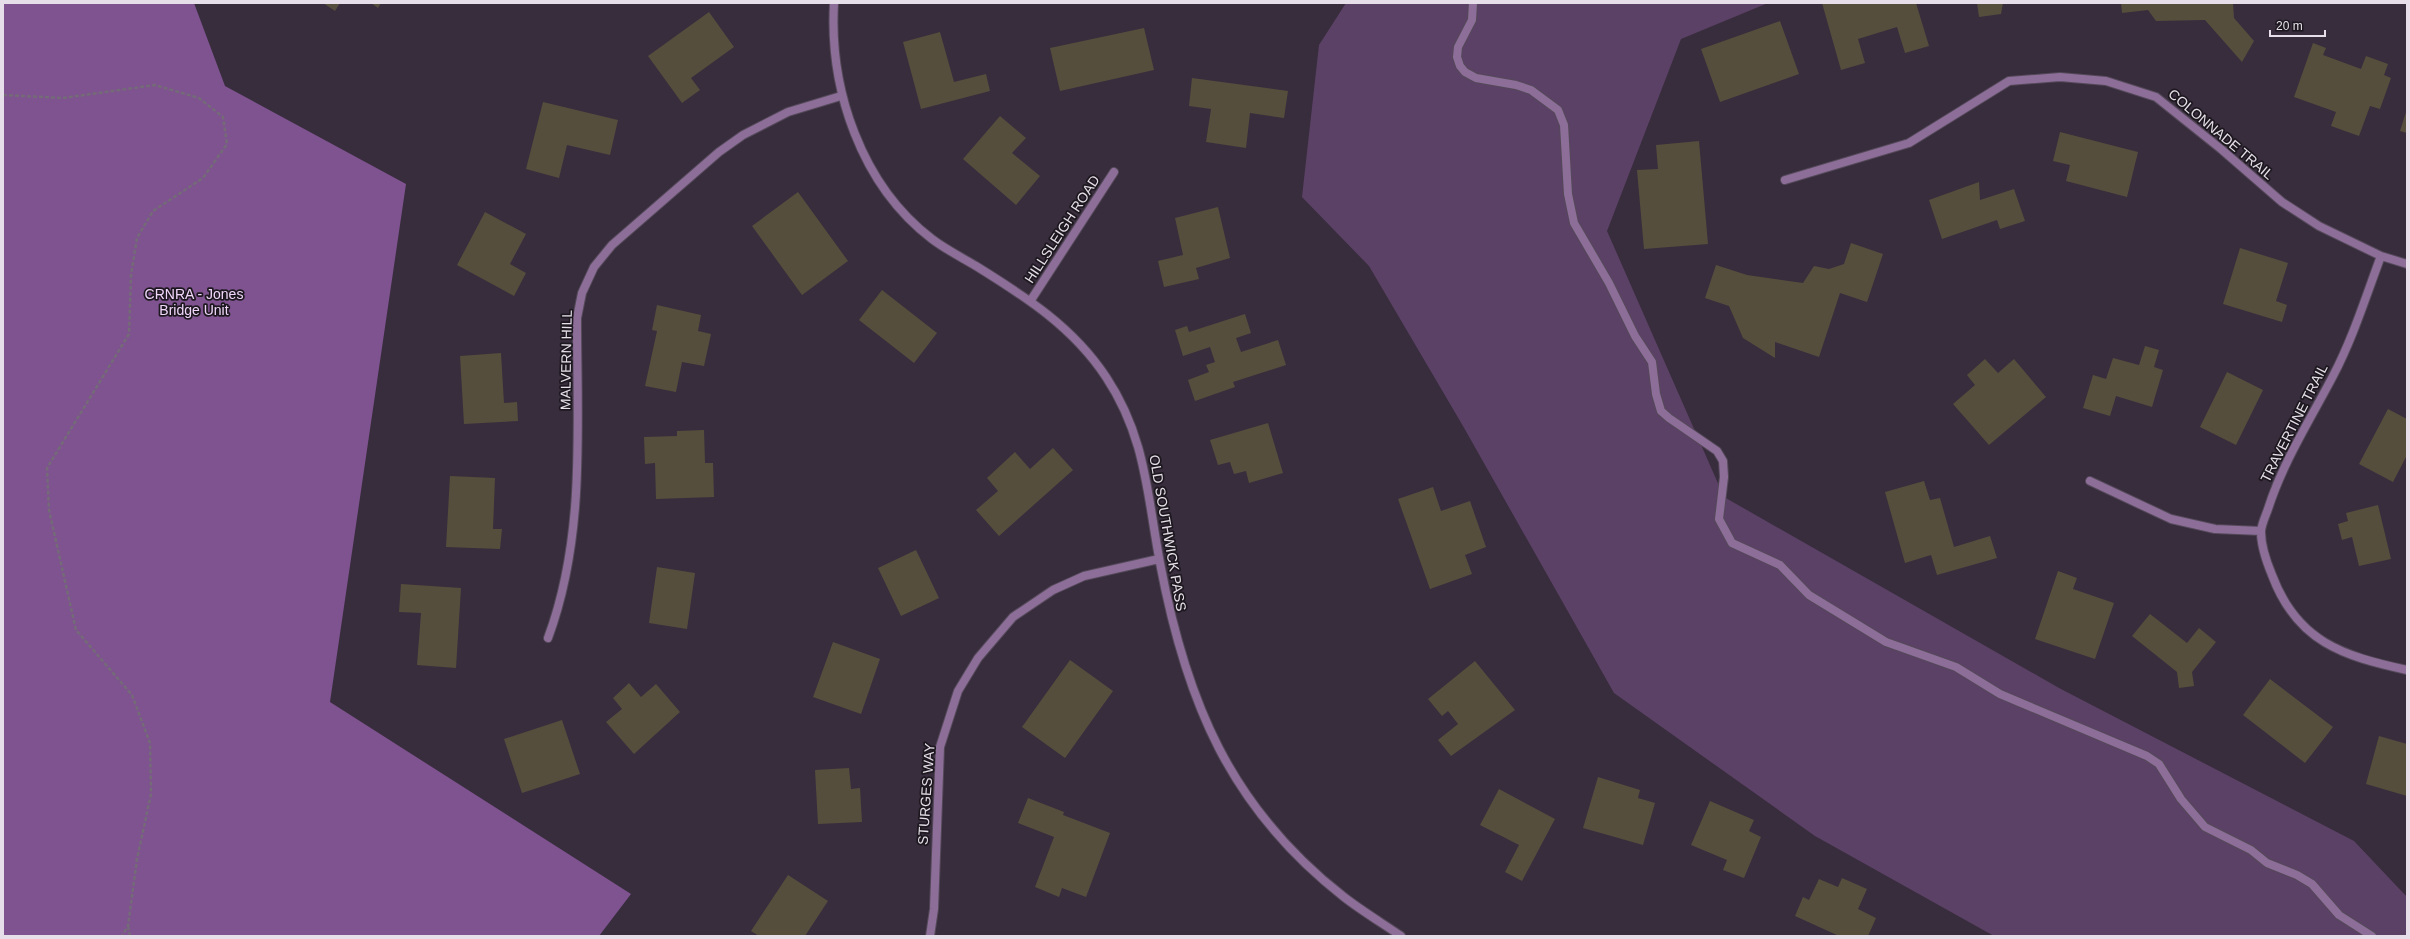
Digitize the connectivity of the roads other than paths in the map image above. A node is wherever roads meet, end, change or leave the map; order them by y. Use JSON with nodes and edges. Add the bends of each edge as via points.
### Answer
{"nodes":[{"id":1,"x":834,"y":3,"type":"edge"},
{"id":2,"x":1473,"y":3,"type":"edge"},
{"id":3,"x":841,"y":96,"type":"junction"},
{"id":4,"x":1114,"y":172,"type":"dead end"},
{"id":5,"x":1785,"y":180,"type":"dead end"},
{"id":6,"x":2381,"y":256,"type":"junction"},
{"id":7,"x":2407,"y":264,"type":"edge"},
{"id":8,"x":1031,"y":300,"type":"junction"},
{"id":9,"x":2090,"y":481,"type":"dead end"},
{"id":10,"x":2261,"y":531,"type":"junction"},
{"id":11,"x":1159,"y":559,"type":"junction"},
{"id":12,"x":548,"y":638,"type":"dead end"},
{"id":13,"x":2407,"y":670,"type":"edge"},
{"id":14,"x":930,"y":936,"type":"edge"},
{"id":15,"x":1401,"y":936,"type":"edge"},
{"id":16,"x":2372,"y":936,"type":"edge"}],
"edges":[{"from":1,"to":3,"type":"street","name":"OLD SOUTHWICK PASS","via":[[835,63]]},
{"from":2,"to":16,"type":"street","via":[[1472,20],[1458,47],[1457,57],[1460,66],[1476,78],[1531,90],[1558,110],[1564,125],[1568,194],[1574,223],[1609,283],[1635,336],[1652,362],[1661,411],[1717,451],[1723,461],[1724,477],[1719,518],[1732,543],[1780,565],[1809,595],[1886,642],[1956,667],[2000,694],[2147,756],[2159,764],[2181,799],[2205,827],[2251,850],[2267,863],[2298,874],[2312,884],[2339,915]]},
{"from":3,"to":8,"type":"street","name":"OLD SOUTHWICK PASS","via":[[855,137],[876,176],[902,210],[931,238]]},
{"from":3,"to":12,"type":"street","name":"MALVERN HILL","via":[[788,112],[743,135],[719,152],[612,245],[594,267],[582,294],[577,318],[576,521],[555,618]]},
{"from":4,"to":8,"type":"street","name":"HILLSLEIGH ROAD"},
{"from":5,"to":6,"type":"street","name":"COLONNADE TRAIL","via":[[1909,143],[2009,82],[2060,77],[2106,81],[2156,97],[2282,202],[2319,226]]},
{"from":6,"to":7,"type":"street","name":"COLONNADE TRAIL"},
{"from":6,"to":10,"type":"street","name":"TRAVERTINE TRAIL","via":[[2334,375],[2277,481]]},
{"from":8,"to":11,"type":"street","name":"OLD SOUTHWICK PASS","via":[[1084,348],[1106,377],[1124,408],[1134,430],[1146,474]]},
{"from":9,"to":10,"type":"street","via":[[2171,518],[2215,529]]},
{"from":10,"to":13,"type":"street","name":"TRAVERTINE TRAIL","via":[[2267,563],[2280,597],[2300,623],[2322,643],[2358,659]]},
{"from":11,"to":14,"type":"street","name":"STURGES WAY","via":[[1084,576],[1053,590],[1013,617],[978,658],[958,691],[940,747],[934,909]]},
{"from":11,"to":15,"type":"street","name":"OLD SOUTHWICK PASS","via":[[1171,620],[1184,667],[1202,716],[1244,793],[1275,832],[1308,866],[1345,898]]}]}
